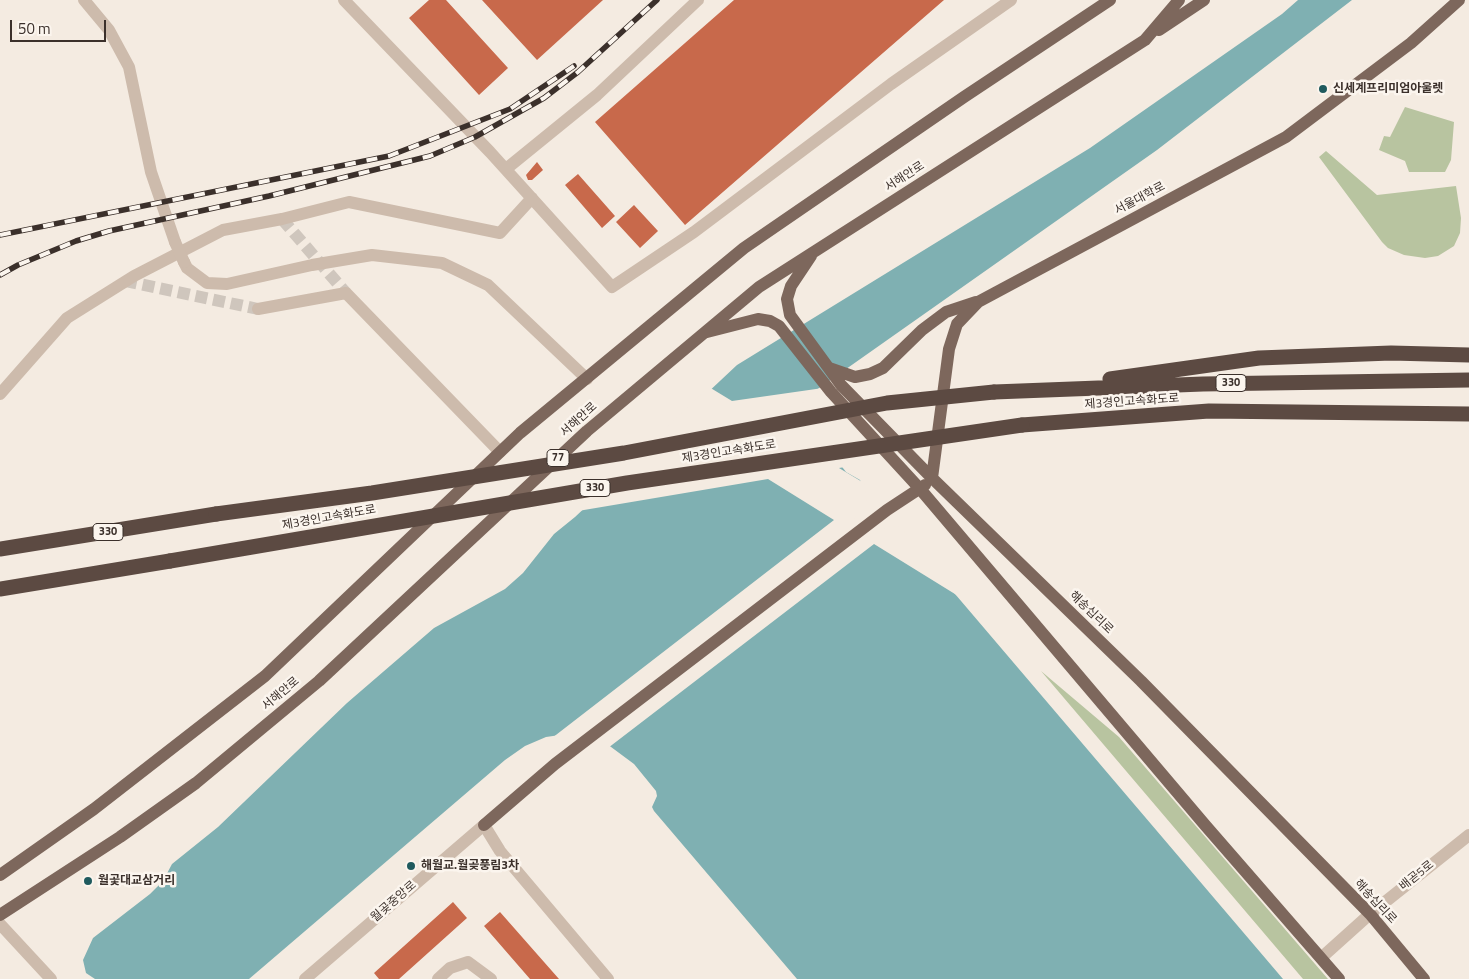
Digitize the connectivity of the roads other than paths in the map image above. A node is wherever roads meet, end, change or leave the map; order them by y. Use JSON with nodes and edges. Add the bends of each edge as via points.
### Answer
{"nodes":[{"id":1,"x":84,"y":0,"type":"edge"},
{"id":2,"x":344,"y":0,"type":"edge"},
{"id":3,"x":698,"y":0,"type":"edge"},
{"id":4,"x":1010,"y":0,"type":"edge"},
{"id":5,"x":1179,"y":0,"type":"edge"},
{"id":6,"x":1204,"y":0,"type":"edge"},
{"id":7,"x":1459,"y":0,"type":"edge"},
{"id":8,"x":1107,"y":1,"type":"edge"},
{"id":9,"x":1145,"y":40,"type":"junction"},
{"id":10,"x":506,"y":169,"type":"junction"},
{"id":11,"x":532,"y":198,"type":"junction"},
{"id":12,"x":814,"y":252,"type":"junction"},
{"id":13,"x":978,"y":302,"type":"junction"},
{"id":14,"x":258,"y":309,"type":"tunnel mouth"},
{"id":15,"x":702,"y":334,"type":"junction"},
{"id":16,"x":1469,"y":355,"type":"edge"},
{"id":17,"x":829,"y":368,"type":"junction"},
{"id":18,"x":587,"y":379,"type":"junction"},
{"id":19,"x":1469,"y":380,"type":"edge"},
{"id":20,"x":1030,"y":390,"type":"junction"},
{"id":21,"x":0,"y":394,"type":"edge"},
{"id":22,"x":1469,"y":414,"type":"edge"},
{"id":23,"x":500,"y":452,"type":"junction"},
{"id":24,"x":932,"y":478,"type":"junction"},
{"id":25,"x":921,"y":490,"type":"junction"},
{"id":26,"x":0,"y":550,"type":"edge"},
{"id":27,"x":0,"y":589,"type":"edge"},
{"id":28,"x":484,"y":825,"type":"junction"},
{"id":29,"x":1469,"y":835,"type":"edge"},
{"id":30,"x":0,"y":875,"type":"edge"},
{"id":31,"x":1370,"y":914,"type":"junction"},
{"id":32,"x":0,"y":915,"type":"edge"},
{"id":33,"x":0,"y":924,"type":"edge"},
{"id":34,"x":1321,"y":958,"type":"junction"},
{"id":35,"x":51,"y":979,"type":"edge"},
{"id":36,"x":305,"y":979,"type":"edge"},
{"id":37,"x":438,"y":979,"type":"edge"},
{"id":38,"x":491,"y":979,"type":"edge"},
{"id":39,"x":608,"y":979,"type":"edge"},
{"id":40,"x":1339,"y":979,"type":"edge"},
{"id":41,"x":1424,"y":979,"type":"edge"}],
"edges":[{"from":1,"to":18,"type":"street","bridge":true,"via":[[108,30],[129,67],[151,172],[175,242],[187,268],[207,284],[227,284],[372,255],[442,263],[488,285]]},
{"from":2,"to":10,"type":"street"},
{"from":3,"to":10,"type":"street","via":[[597,95]]},
{"from":4,"to":11,"type":"street","via":[[891,84],[694,232],[612,287]]},
{"from":5,"to":9,"type":"main road","name":"서해안로","number":"77"},
{"from":6,"to":9,"type":"main road"},
{"from":7,"to":13,"type":"main road","name":"서울대학로","via":[[1411,43],[1286,137]]},
{"from":8,"to":18,"type":"main road","name":"서해안로","via":[[744,248]]},
{"from":9,"to":12,"type":"main road","name":"서해안로","number":"77"},
{"from":10,"to":11,"type":"street"},
{"from":11,"to":21,"type":"street","via":[[500,233],[349,202],[223,230],[134,276],[67,318]]},
{"from":12,"to":15,"type":"main road","name":"서해안로","number":"77","via":[[759,287]]},
{"from":12,"to":17,"type":"main road","name":"해송십리로","via":[[791,286],[787,299],[790,315]]},
{"from":13,"to":17,"type":"main road","via":[[946,312],[882,368],[870,374],[855,376]]},
{"from":13,"to":24,"type":"main road","name":"서울대학로","via":[[957,324],[949,349]]},
{"from":14,"to":23,"type":"street","via":[[346,293]]},
{"from":15,"to":25,"type":"main road","via":[[758,319],[779,326],[831,392]]},
{"from":15,"to":32,"type":"main road","name":"서해안로","number":"77","via":[[587,431],[319,681],[196,783]]},
{"from":16,"to":20,"type":"highway","via":[[1391,353],[1259,358]]},
{"from":17,"to":24,"type":"main road","name":"해송십리로"},
{"from":18,"to":23,"type":"main road","name":"서해안로"},
{"from":19,"to":20,"type":"highway","name":"제3경인고속화도로","number":"330"},
{"from":20,"to":26,"type":"highway","name":"제3경인고속화도로","number":"330","bridge":true,"via":[[887,403],[624,453]]},
{"from":22,"to":27,"type":"highway","name":"제3경인고속화도로","number":"330","bridge":true,"via":[[1209,411],[1022,426],[627,483]]},
{"from":23,"to":30,"type":"main road","name":"서해안로","via":[[265,676],[94,809]]},
{"from":24,"to":25,"type":"main road"},
{"from":24,"to":31,"type":"main road","name":"해송십리로","via":[[1142,681]]},
{"from":25,"to":28,"type":"main road","via":[[887,510],[555,764]]},
{"from":25,"to":34,"type":"main road"},
{"from":28,"to":36,"type":"street","name":"월곶중앙로"},
{"from":28,"to":39,"type":"street","via":[[500,851]]},
{"from":29,"to":31,"type":"street","name":"배곧5로"},
{"from":31,"to":34,"type":"street","name":"배곧5로"},
{"from":31,"to":41,"type":"main road","name":"해송십리로"},
{"from":33,"to":35,"type":"street"},
{"from":34,"to":40,"type":"main road"},
{"from":37,"to":38,"type":"street","via":[[450,968],[468,962]]}]}
